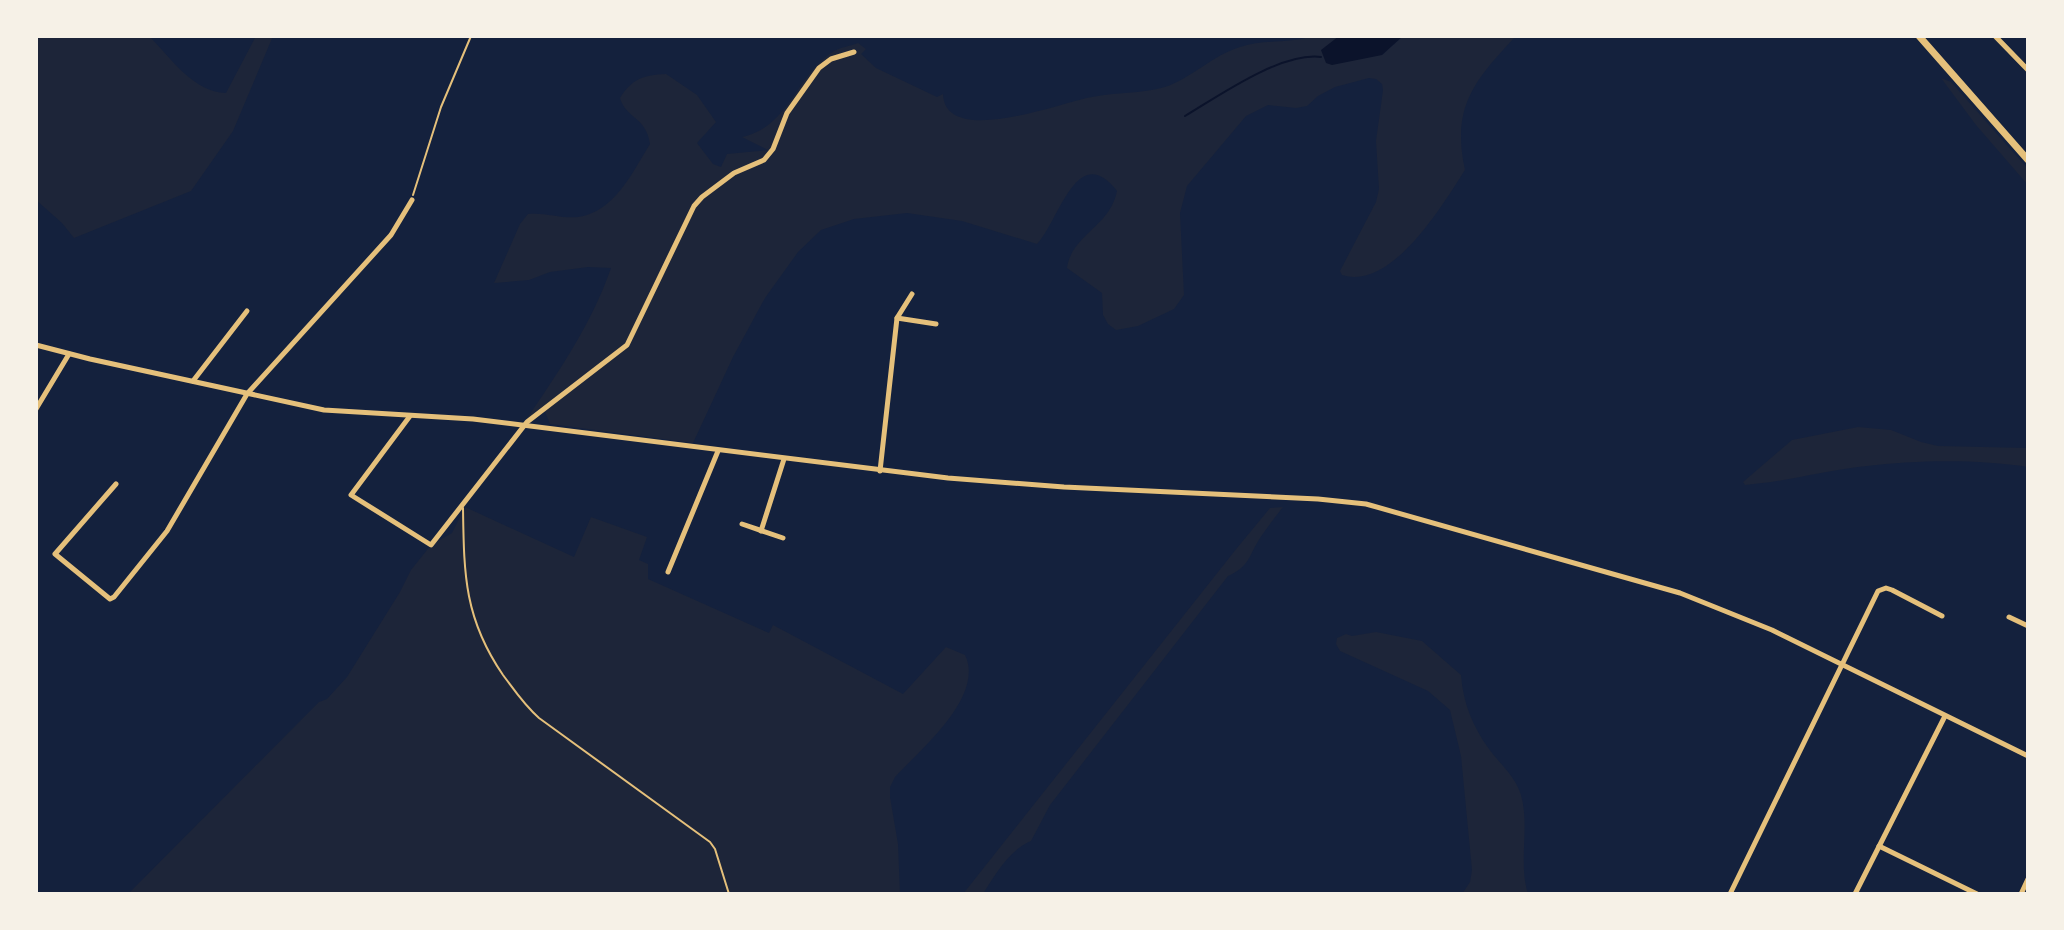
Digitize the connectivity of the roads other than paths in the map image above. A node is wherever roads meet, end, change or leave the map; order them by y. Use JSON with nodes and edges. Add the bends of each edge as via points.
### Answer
{"nodes":[{"id":1,"x":1919,"y":36,"type":"edge"},
{"id":2,"x":1995,"y":36,"type":"edge"},
{"id":3,"x":854,"y":52,"type":"dead end"},
{"id":4,"x":2028,"y":70,"type":"edge"},
{"id":5,"x":2028,"y":160,"type":"edge"},
{"id":6,"x":412,"y":200,"type":"road end"},
{"id":7,"x":912,"y":294,"type":"dead end"},
{"id":8,"x":247,"y":311,"type":"dead end"},
{"id":9,"x":897,"y":318,"type":"junction"},
{"id":10,"x":936,"y":324,"type":"dead end"},
{"id":11,"x":36,"y":345,"type":"edge"},
{"id":12,"x":69,"y":354,"type":"junction"},
{"id":13,"x":193,"y":381,"type":"junction"},
{"id":14,"x":247,"y":394,"type":"junction"},
{"id":15,"x":36,"y":409,"type":"edge"},
{"id":16,"x":410,"y":415,"type":"junction"},
{"id":17,"x":524,"y":426,"type":"junction"},
{"id":18,"x":718,"y":451,"type":"junction"},
{"id":19,"x":784,"y":459,"type":"junction"},
{"id":20,"x":880,"y":471,"type":"junction"},
{"id":21,"x":116,"y":484,"type":"dead end"},
{"id":22,"x":462,"y":507,"type":"junction"},
{"id":23,"x":742,"y":524,"type":"dead end"},
{"id":24,"x":761,"y":531,"type":"junction"},
{"id":25,"x":783,"y":538,"type":"dead end"},
{"id":26,"x":668,"y":572,"type":"dead end"},
{"id":27,"x":1942,"y":616,"type":"dead end"},
{"id":28,"x":2009,"y":617,"type":"dead end"},
{"id":29,"x":2028,"y":626,"type":"edge"},
{"id":30,"x":1842,"y":665,"type":"junction"},
{"id":31,"x":1945,"y":716,"type":"junction"},
{"id":32,"x":2026,"y":753,"type":"edge"},
{"id":33,"x":1879,"y":846,"type":"junction"},
{"id":34,"x":2028,"y":879,"type":"edge"},
{"id":35,"x":729,"y":894,"type":"edge"},
{"id":36,"x":1730,"y":894,"type":"edge"},
{"id":37,"x":1855,"y":894,"type":"edge"},
{"id":38,"x":1977,"y":894,"type":"edge"},
{"id":39,"x":2021,"y":894,"type":"edge"}],
"edges":[{"from":1,"to":5,"type":"main road"},
{"from":2,"to":4,"type":"street"},
{"from":3,"to":17,"type":"street","via":[[819,68],[787,113],[764,160],[734,173],[694,206],[627,345]]},
{"from":6,"to":14,"type":"street","via":[[391,235]]},
{"from":7,"to":9,"type":"street"},
{"from":8,"to":13,"type":"street"},
{"from":9,"to":10,"type":"street"},
{"from":9,"to":20,"type":"street"},
{"from":11,"to":12,"type":"street"},
{"from":12,"to":13,"type":"street"},
{"from":12,"to":15,"type":"street"},
{"from":13,"to":14,"type":"street"},
{"from":14,"to":16,"type":"street","via":[[324,410]]},
{"from":14,"to":21,"type":"street","via":[[167,531],[110,599],[55,554]]},
{"from":16,"to":17,"type":"street"},
{"from":16,"to":22,"type":"street","via":[[351,495],[431,545]]},
{"from":17,"to":18,"type":"street"},
{"from":17,"to":22,"type":"street"},
{"from":18,"to":19,"type":"street"},
{"from":18,"to":26,"type":"street"},
{"from":19,"to":20,"type":"street"},
{"from":19,"to":24,"type":"street"},
{"from":20,"to":30,"type":"street","via":[[1366,504],[1680,593]]},
{"from":22,"to":35,"type":"lane","via":[[464,569],[474,621],[524,705],[710,842]]},
{"from":23,"to":24,"type":"street"},
{"from":24,"to":25,"type":"street"},
{"from":27,"to":30,"type":"street","via":[[1892,590],[1878,591]]},
{"from":28,"to":29,"type":"street"},
{"from":30,"to":31,"type":"street"},
{"from":30,"to":36,"type":"street"},
{"from":31,"to":32,"type":"street"},
{"from":31,"to":33,"type":"street"},
{"from":33,"to":37,"type":"street"},
{"from":33,"to":38,"type":"street"},
{"from":34,"to":39,"type":"street"}]}
